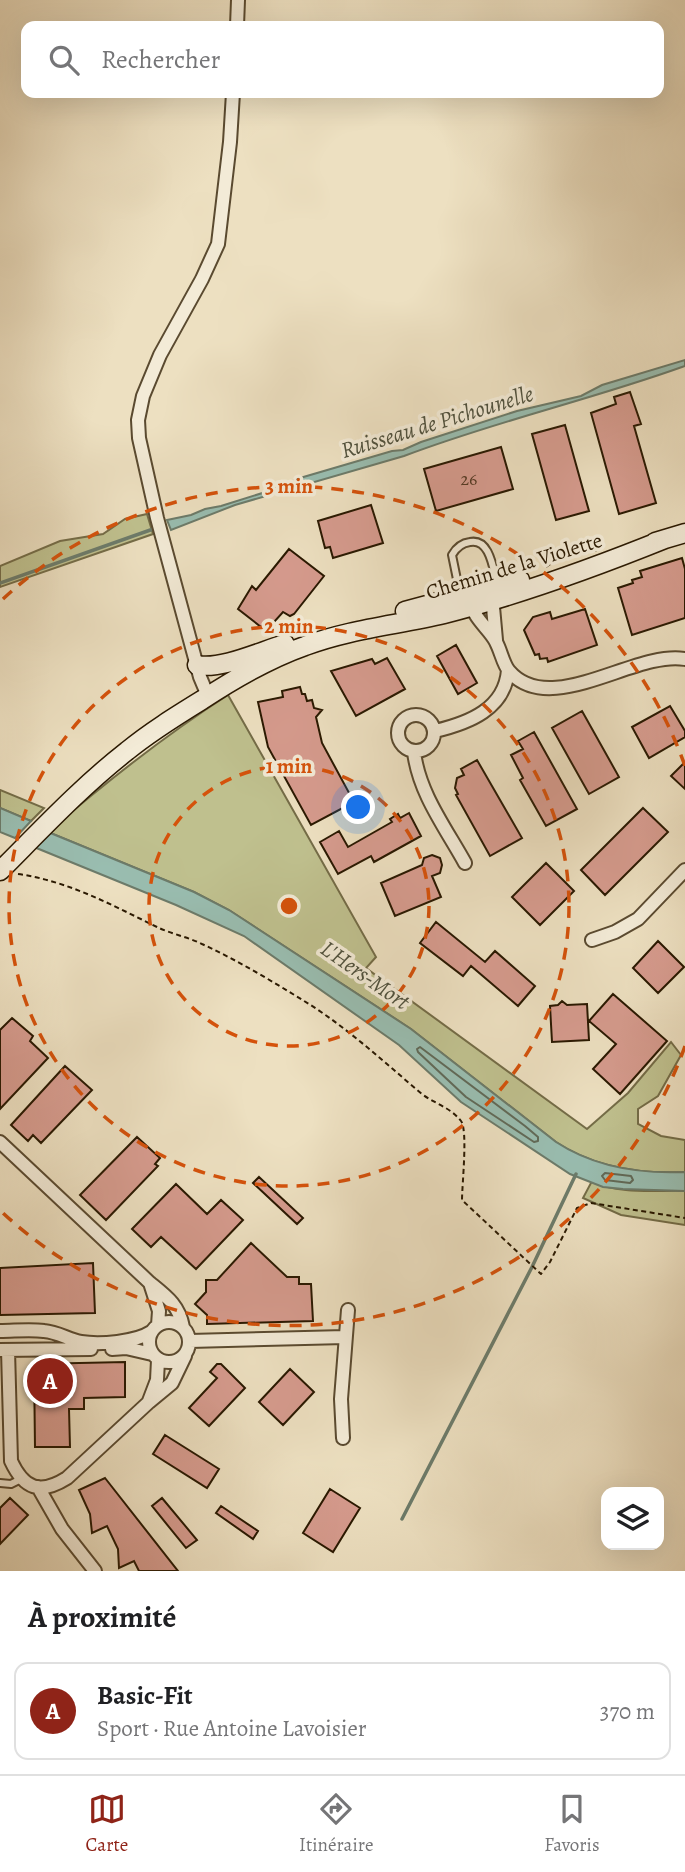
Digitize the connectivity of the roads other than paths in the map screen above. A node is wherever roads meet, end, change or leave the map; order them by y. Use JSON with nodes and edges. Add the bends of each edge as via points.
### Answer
{"nodes":[{"id":1,"x":238,"y":0,"type":"edge"},
{"id":2,"x":237,"y":21,"type":"edge"},
{"id":3,"x":233,"y":98,"type":"edge"},
{"id":4,"x":685,"y":533,"type":"edge"},
{"id":5,"x":481,"y":598,"type":"junction"},
{"id":6,"x":339,"y":632,"type":"junction"},
{"id":7,"x":496,"y":640,"type":"junction"},
{"id":8,"x":685,"y":659,"type":"edge"},
{"id":9,"x":197,"y":665,"type":"junction"},
{"id":10,"x":508,"y":670,"type":"junction"},
{"id":11,"x":208,"y":696,"type":"junction"},
{"id":12,"x":435,"y":731,"type":"junction"},
{"id":13,"x":414,"y":752,"type":"junction"},
{"id":14,"x":465,"y":863,"type":"dead end"},
{"id":15,"x":3,"y":869,"type":"edge"},
{"id":16,"x":685,"y":870,"type":"edge"},
{"id":17,"x":592,"y":940,"type":"dead end"},
{"id":18,"x":0,"y":1142,"type":"edge"},
{"id":19,"x":150,"y":1283,"type":"junction"},
{"id":20,"x":348,"y":1310,"type":"dead end"},
{"id":21,"x":183,"y":1327,"type":"junction"},
{"id":22,"x":155,"y":1328,"type":"junction"},
{"id":23,"x":0,"y":1331,"type":"edge"},
{"id":24,"x":345,"y":1338,"type":"junction"},
{"id":25,"x":190,"y":1340,"type":"junction"},
{"id":26,"x":4,"y":1350,"type":"edge"},
{"id":27,"x":185,"y":1356,"type":"junction"},
{"id":28,"x":155,"y":1357,"type":"junction"},
{"id":29,"x":149,"y":1402,"type":"junction"},
{"id":30,"x":343,"y":1437,"type":"dead end"},
{"id":31,"x":21,"y":1479,"type":"junction"},
{"id":32,"x":0,"y":1483,"type":"edge"},
{"id":33,"x":38,"y":1487,"type":"junction"},
{"id":34,"x":95,"y":1571,"type":"edge"}],
"edges":[{"from":1,"to":2,"type":"street"},
{"from":3,"to":9,"type":"street","via":[[218,244],[160,355],[138,420],[157,518]]},
{"from":4,"to":5,"type":"street","name":"Chemin de la Violette"},
{"from":5,"to":5,"type":"lane","via":[[487,550],[482,544],[462,544],[452,555]]},
{"from":5,"to":6,"type":"street","name":"Chemin de la Violette"},
{"from":5,"to":7,"type":"street"},
{"from":5,"to":7,"type":"street","via":[[474,614]]},
{"from":6,"to":9,"type":"street","name":"Chemin de la Violette","via":[[327,631],[224,663]]},
{"from":6,"to":11,"type":"street","name":"Chemin de la Violette","via":[[282,655]]},
{"from":7,"to":10,"type":"street"},
{"from":8,"to":10,"type":"street","via":[[659,660],[566,687],[534,687]]},
{"from":9,"to":11,"type":"street"},
{"from":10,"to":12,"type":"street","via":[[507,685],[494,705],[457,726]]},
{"from":11,"to":15,"type":"street","name":"Chemin de la Violette","via":[[128,750]]},
{"from":12,"to":13,"type":"street","via":[[432,744]]},
{"from":12,"to":13,"type":"street","via":[[432,723],[418,715],[403,720],[398,727],[400,743]]},
{"from":13,"to":14,"type":"street","via":[[418,778]]},
{"from":16,"to":17,"type":"street","via":[[638,919]]},
{"from":18,"to":19,"type":"street"},
{"from":19,"to":21,"type":"street","via":[[173,1301]]},
{"from":19,"to":22,"type":"street","via":[[159,1311]]},
{"from":20,"to":24,"type":"street"},
{"from":21,"to":22,"type":"street","via":[[166,1322]]},
{"from":21,"to":25,"type":"street"},
{"from":22,"to":23,"type":"street","via":[[143,1338],[81,1342],[43,1331]]},
{"from":22,"to":28,"type":"street","via":[[148,1343]]},
{"from":24,"to":25,"type":"street"},
{"from":24,"to":30,"type":"street"},
{"from":25,"to":27,"type":"street"},
{"from":26,"to":28,"type":"street","via":[[126,1348]]},
{"from":26,"to":31,"type":"street","via":[[11,1461]]},
{"from":27,"to":28,"type":"street","via":[[167,1363]]},
{"from":27,"to":29,"type":"street","via":[[172,1383]]},
{"from":28,"to":29,"type":"street","via":[[157,1380]]},
{"from":29,"to":33,"type":"street","via":[[67,1478],[53,1487]]},
{"from":31,"to":32,"type":"lane"},
{"from":31,"to":33,"type":"street"},
{"from":33,"to":34,"type":"street","via":[[62,1530]]}]}
